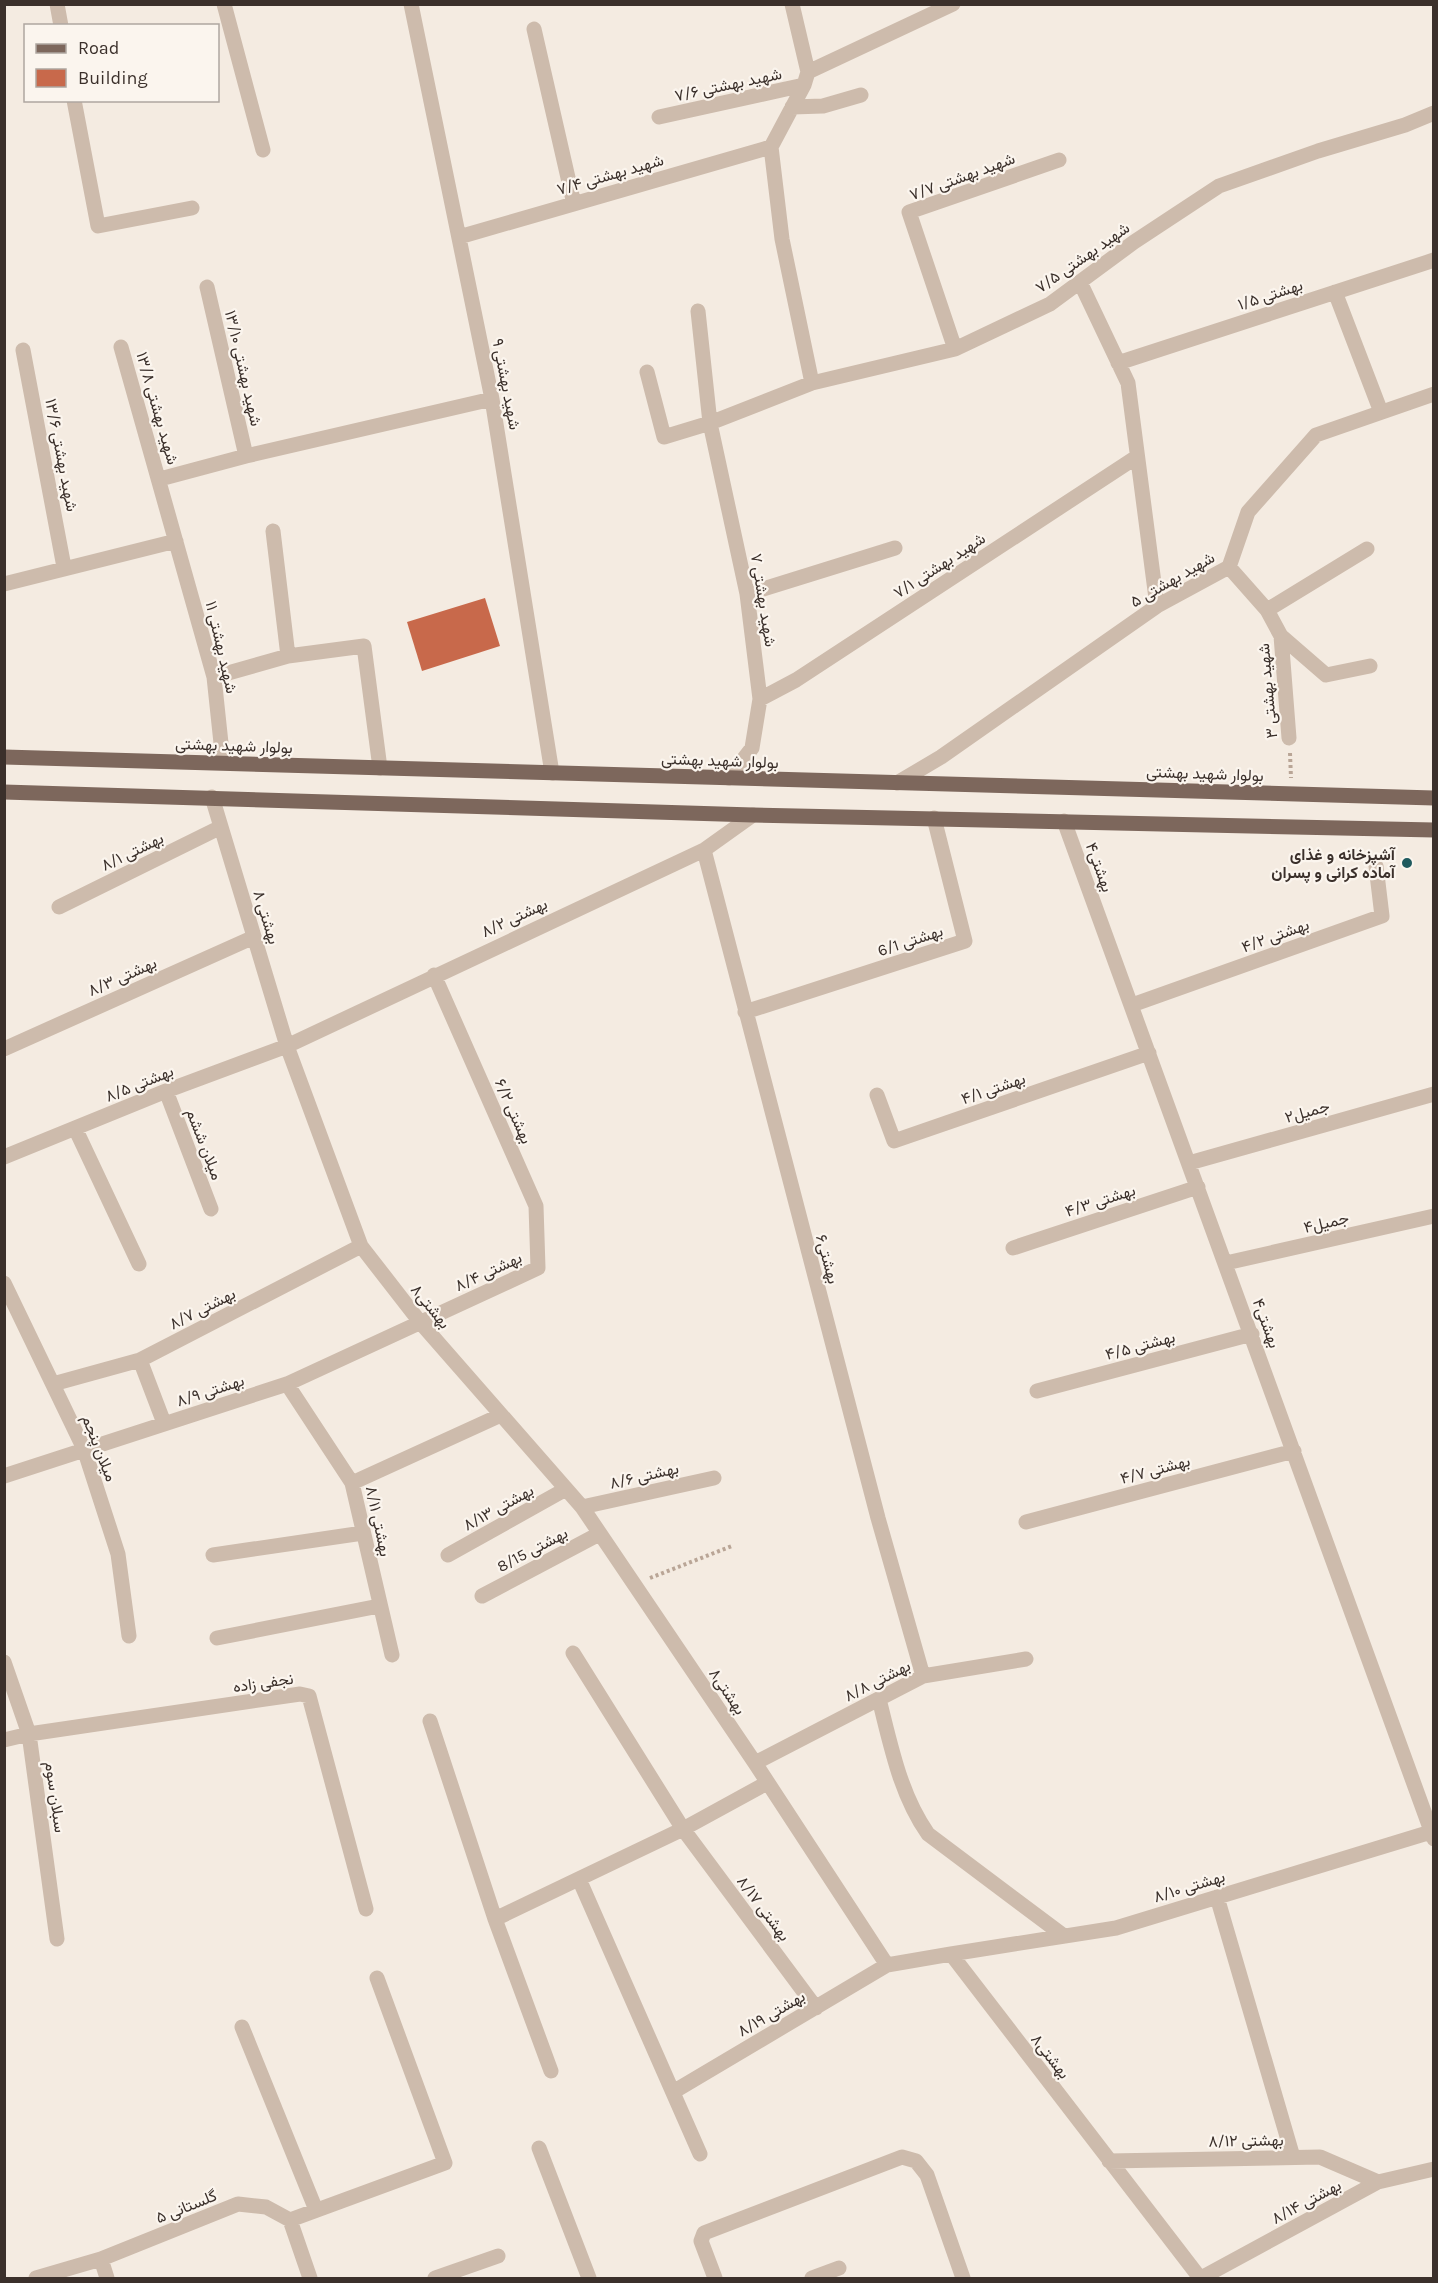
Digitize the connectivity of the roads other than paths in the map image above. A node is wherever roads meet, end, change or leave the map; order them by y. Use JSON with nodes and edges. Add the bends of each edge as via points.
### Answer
{"nodes":[{"id":1,"x":57,"y":4,"type":"edge"},
{"id":2,"x":224,"y":4,"type":"edge"},
{"id":3,"x":411,"y":4,"type":"edge"},
{"id":4,"x":792,"y":4,"type":"edge"},
{"id":5,"x":953,"y":4,"type":"edge"},
{"id":6,"x":61,"y":24,"type":"edge"},
{"id":7,"x":534,"y":29,"type":"dead end"},
{"id":8,"x":806,"y":79,"type":"junction"},
{"id":9,"x":861,"y":95,"type":"dead end"},
{"id":10,"x":74,"y":102,"type":"edge"},
{"id":11,"x":792,"y":107,"type":"junction"},
{"id":12,"x":1434,"y":113,"type":"edge"},
{"id":13,"x":658,"y":117,"type":"dead end"},
{"id":14,"x":771,"y":147,"type":"junction"},
{"id":15,"x":263,"y":150,"type":"dead end"},
{"id":16,"x":1059,"y":160,"type":"dead end"},
{"id":17,"x":574,"y":204,"type":"junction"},
{"id":18,"x":192,"y":208,"type":"dead end"},
{"id":19,"x":459,"y":237,"type":"junction"},
{"id":20,"x":1434,"y":260,"type":"edge"},
{"id":21,"x":1080,"y":282,"type":"junction"},
{"id":22,"x":207,"y":287,"type":"dead end"},
{"id":23,"x":1335,"y":292,"type":"junction"},
{"id":24,"x":698,"y":311,"type":"dead end"},
{"id":25,"x":121,"y":347,"type":"dead end"},
{"id":26,"x":955,"y":349,"type":"junction"},
{"id":27,"x":23,"y":350,"type":"dead end"},
{"id":28,"x":1118,"y":363,"type":"junction"},
{"id":29,"x":647,"y":372,"type":"dead end"},
{"id":30,"x":812,"y":383,"type":"junction"},
{"id":31,"x":1434,"y":394,"type":"edge"},
{"id":32,"x":492,"y":399,"type":"junction"},
{"id":33,"x":1381,"y":412,"type":"junction"},
{"id":34,"x":710,"y":423,"type":"junction"},
{"id":35,"x":246,"y":456,"type":"junction"},
{"id":36,"x":1136,"y":458,"type":"junction"},
{"id":37,"x":160,"y":479,"type":"junction"},
{"id":38,"x":273,"y":531,"type":"dead end"},
{"id":39,"x":176,"y":542,"type":"junction"},
{"id":40,"x":895,"y":548,"type":"dead end"},
{"id":41,"x":1367,"y":549,"type":"dead end"},
{"id":42,"x":64,"y":567,"type":"junction"},
{"id":43,"x":1229,"y":567,"type":"junction"},
{"id":44,"x":4,"y":584,"type":"edge"},
{"id":45,"x":747,"y":594,"type":"junction"},
{"id":46,"x":1157,"y":606,"type":"junction"},
{"id":47,"x":1267,"y":610,"type":"junction"},
{"id":48,"x":1281,"y":636,"type":"junction"},
{"id":49,"x":288,"y":656,"type":"junction"},
{"id":50,"x":1370,"y":666,"type":"dead end"},
{"id":51,"x":214,"y":678,"type":"junction"},
{"id":52,"x":760,"y":699,"type":"junction"},
{"id":53,"x":1288,"y":738,"type":"road end"},
{"id":54,"x":4,"y":757,"type":"edge"},
{"id":55,"x":224,"y":762,"type":"junction"},
{"id":56,"x":380,"y":768,"type":"junction"},
{"id":57,"x":552,"y":773,"type":"junction"},
{"id":58,"x":729,"y":778,"type":"junction"},
{"id":59,"x":897,"y":783,"type":"junction"},
{"id":60,"x":4,"y":792,"type":"edge"},
{"id":61,"x":212,"y":797,"type":"junction"},
{"id":62,"x":1434,"y":798,"type":"edge"},
{"id":63,"x":753,"y":815,"type":"junction"},
{"id":64,"x":934,"y":818,"type":"junction"},
{"id":65,"x":1064,"y":821,"type":"junction"},
{"id":66,"x":221,"y":827,"type":"junction"},
{"id":67,"x":1434,"y":830,"type":"edge"},
{"id":68,"x":704,"y":849,"type":"junction"},
{"id":69,"x":1376,"y":866,"type":"dead end"},
{"id":70,"x":59,"y":907,"type":"dead end"},
{"id":71,"x":254,"y":937,"type":"junction"},
{"id":72,"x":434,"y":975,"type":"junction"},
{"id":73,"x":1132,"y":1005,"type":"junction"},
{"id":74,"x":746,"y":1012,"type":"junction"},
{"id":75,"x":287,"y":1046,"type":"junction"},
{"id":76,"x":4,"y":1048,"type":"edge"},
{"id":77,"x":1149,"y":1053,"type":"junction"},
{"id":78,"x":166,"y":1091,"type":"junction"},
{"id":79,"x":1434,"y":1094,"type":"edge"},
{"id":80,"x":877,"y":1095,"type":"dead end"},
{"id":81,"x":75,"y":1128,"type":"junction"},
{"id":82,"x":4,"y":1157,"type":"edge"},
{"id":83,"x":1189,"y":1163,"type":"junction"},
{"id":84,"x":1198,"y":1187,"type":"junction"},
{"id":85,"x":211,"y":1209,"type":"dead end"},
{"id":86,"x":1434,"y":1216,"type":"edge"},
{"id":87,"x":361,"y":1246,"type":"junction"},
{"id":88,"x":1013,"y":1248,"type":"dead end"},
{"id":89,"x":1226,"y":1263,"type":"junction"},
{"id":90,"x":139,"y":1264,"type":"dead end"},
{"id":91,"x":538,"y":1268,"type":"joint"},
{"id":92,"x":4,"y":1283,"type":"edge"},
{"id":93,"x":420,"y":1322,"type":"junction"},
{"id":94,"x":1252,"y":1334,"type":"junction"},
{"id":95,"x":140,"y":1360,"type":"junction"},
{"id":96,"x":53,"y":1384,"type":"junction"},
{"id":97,"x":287,"y":1384,"type":"junction"},
{"id":98,"x":1037,"y":1391,"type":"dead end"},
{"id":99,"x":501,"y":1415,"type":"junction"},
{"id":100,"x":164,"y":1423,"type":"junction"},
{"id":101,"x":84,"y":1449,"type":"junction"},
{"id":102,"x":1294,"y":1451,"type":"junction"},
{"id":103,"x":4,"y":1476,"type":"edge"},
{"id":104,"x":714,"y":1478,"type":"dead end"},
{"id":105,"x":352,"y":1482,"type":"junction"},
{"id":106,"x":566,"y":1489,"type":"junction"},
{"id":107,"x":582,"y":1507,"type":"junction"},
{"id":108,"x":1026,"y":1522,"type":"dead end"},
{"id":109,"x":363,"y":1533,"type":"junction"},
{"id":110,"x":599,"y":1534,"type":"junction"},
{"id":111,"x":213,"y":1555,"type":"dead end"},
{"id":112,"x":448,"y":1555,"type":"dead end"},
{"id":113,"x":482,"y":1596,"type":"dead end"},
{"id":114,"x":379,"y":1606,"type":"junction"},
{"id":115,"x":129,"y":1636,"type":"dead end"},
{"id":116,"x":217,"y":1638,"type":"dead end"},
{"id":117,"x":573,"y":1653,"type":"dead end"},
{"id":118,"x":392,"y":1655,"type":"dead end"},
{"id":119,"x":1026,"y":1659,"type":"dead end"},
{"id":120,"x":4,"y":1662,"type":"edge"},
{"id":121,"x":923,"y":1676,"type":"junction"},
{"id":122,"x":879,"y":1699,"type":"junction"},
{"id":123,"x":430,"y":1721,"type":"dead end"},
{"id":124,"x":29,"y":1734,"type":"junction"},
{"id":125,"x":4,"y":1740,"type":"edge"},
{"id":126,"x":755,"y":1763,"type":"junction"},
{"id":127,"x":767,"y":1783,"type":"junction"},
{"id":128,"x":683,"y":1829,"type":"junction"},
{"id":129,"x":1433,"y":1834,"type":"edge"},
{"id":130,"x":579,"y":1879,"type":"junction"},
{"id":131,"x":1216,"y":1897,"type":"junction"},
{"id":132,"x":366,"y":1909,"type":"dead end"},
{"id":133,"x":495,"y":1919,"type":"junction"},
{"id":134,"x":1064,"y":1936,"type":"junction"},
{"id":135,"x":57,"y":1940,"type":"dead end"},
{"id":136,"x":951,"y":1954,"type":"junction"},
{"id":137,"x":887,"y":1965,"type":"junction"},
{"id":138,"x":377,"y":1977,"type":"dead end"},
{"id":139,"x":816,"y":2008,"type":"junction"},
{"id":140,"x":242,"y":2027,"type":"dead end"},
{"id":141,"x":551,"y":2071,"type":"dead end"},
{"id":142,"x":673,"y":2092,"type":"junction"},
{"id":143,"x":539,"y":2148,"type":"dead end"},
{"id":144,"x":700,"y":2154,"type":"dead end"},
{"id":145,"x":1293,"y":2157,"type":"junction"},
{"id":146,"x":1109,"y":2160,"type":"junction"},
{"id":147,"x":1434,"y":2169,"type":"edge"},
{"id":148,"x":1378,"y":2182,"type":"junction"},
{"id":149,"x":316,"y":2210,"type":"junction"},
{"id":150,"x":290,"y":2220,"type":"junction"},
{"id":151,"x":498,"y":2256,"type":"dead end"},
{"id":152,"x":101,"y":2259,"type":"junction"},
{"id":153,"x":839,"y":2268,"type":"dead end"},
{"id":154,"x":36,"y":2278,"type":"edge"},
{"id":155,"x":107,"y":2278,"type":"edge"},
{"id":156,"x":310,"y":2278,"type":"edge"},
{"id":157,"x":435,"y":2278,"type":"edge"},
{"id":158,"x":589,"y":2278,"type":"edge"},
{"id":159,"x":715,"y":2278,"type":"edge"},
{"id":160,"x":812,"y":2278,"type":"edge"},
{"id":161,"x":963,"y":2278,"type":"edge"},
{"id":162,"x":1200,"y":2278,"type":"edge"}],
"edges":[{"from":1,"to":6,"type":"street"},
{"from":2,"to":15,"type":"street"},
{"from":3,"to":19,"type":"street","name":"شهید بهشتی ۹"},
{"from":4,"to":8,"type":"street"},
{"from":5,"to":8,"type":"street","name":"شهید بهشتی ۷/۶"},
{"from":7,"to":17,"type":"street"},
{"from":8,"to":11,"type":"street"},
{"from":8,"to":13,"type":"street","name":"شهید بهشتی ۷/۶"},
{"from":9,"to":11,"type":"street","via":[[823,106]]},
{"from":10,"to":18,"type":"street","via":[[98,226]]},
{"from":11,"to":14,"type":"street"},
{"from":12,"to":21,"type":"street","name":"شهید بهشتی ۷/۵","via":[[1219,186]]},
{"from":14,"to":17,"type":"street","name":"شهید بهشتی ۷/۴"},
{"from":14,"to":30,"type":"street","via":[[782,239]]},
{"from":16,"to":26,"type":"street","name":"شهید بهشتی ۷/۷","via":[[909,212]]},
{"from":17,"to":19,"type":"street","name":"شهید بهشتی ۷/۴"},
{"from":19,"to":32,"type":"street","name":"شهید بهشتی ۹"},
{"from":20,"to":23,"type":"street","name":"بهشتی ۱/۵"},
{"from":21,"to":26,"type":"street","name":"شهید بهشتی ۷/۵","via":[[1050,304]]},
{"from":21,"to":28,"type":"street"},
{"from":22,"to":35,"type":"street","name":"شهید بهشتی ۱۳/۱۰"},
{"from":23,"to":28,"type":"street","name":"بهشتی ۱/۵"},
{"from":23,"to":33,"type":"street"},
{"from":24,"to":34,"type":"street","name":"شهید بهشتی ۷"},
{"from":25,"to":37,"type":"street","name":"شهید بهشتی ۱۳/۸"},
{"from":26,"to":30,"type":"street","name":"شهید بهشتی ۷/۵"},
{"from":27,"to":42,"type":"street","name":"شهید بهشتی ۱۳/۶"},
{"from":28,"to":36,"type":"street","via":[[1128,383]]},
{"from":29,"to":34,"type":"street","name":"شهید بهشتی ۷/۵","via":[[664,437]]},
{"from":30,"to":34,"type":"street","name":"شهید بهشتی ۷/۵"},
{"from":31,"to":33,"type":"street","name":"شهید بهشتی ۵"},
{"from":32,"to":35,"type":"street"},
{"from":32,"to":57,"type":"street","name":"شهید بهشتی ۹"},
{"from":33,"to":43,"type":"street","name":"شهید بهشتی ۵","via":[[1316,435],[1248,512]]},
{"from":34,"to":45,"type":"street","name":"شهید بهشتی ۷"},
{"from":35,"to":37,"type":"street"},
{"from":36,"to":46,"type":"street"},
{"from":36,"to":52,"type":"street","name":"شهید بهشتی ۷/۱","via":[[806,674]]},
{"from":37,"to":39,"type":"street","name":"شهید بهشتی ۱۳/۸"},
{"from":38,"to":49,"type":"street"},
{"from":39,"to":42,"type":"street"},
{"from":39,"to":51,"type":"street","name":"شهید بهشتی ۱۱"},
{"from":40,"to":45,"type":"street"},
{"from":41,"to":47,"type":"street"},
{"from":42,"to":44,"type":"street"},
{"from":43,"to":46,"type":"street","name":"شهید بهشتی ۵"},
{"from":43,"to":47,"type":"street","name":"شهید بهشتی ۳"},
{"from":45,"to":52,"type":"street","name":"شهید بهشتی ۷"},
{"from":46,"to":59,"type":"street","name":"شهید بهشتی ۵","via":[[941,757]]},
{"from":47,"to":48,"type":"street","name":"شهید بهشتی ۳"},
{"from":48,"to":50,"type":"street","via":[[1326,675]]},
{"from":48,"to":53,"type":"street","name":"شهید بهشتی ۳"},
{"from":49,"to":51,"type":"street"},
{"from":49,"to":56,"type":"street","via":[[364,645]]},
{"from":51,"to":55,"type":"street","name":"شهید بهشتی ۱۱"},
{"from":52,"to":58,"type":"street","name":"شهید بهشتی ۷","via":[[752,748]]},
{"from":54,"to":55,"type":"main road","name":"بولوار شهید بهشتی"},
{"from":55,"to":56,"type":"main road","name":"بولوار شهید بهشتی"},
{"from":56,"to":57,"type":"main road","name":"بولوار شهید بهشتی"},
{"from":57,"to":58,"type":"main road","name":"بولوار شهید بهشتی"},
{"from":58,"to":59,"type":"main road","name":"بولوار شهید بهشتی"},
{"from":59,"to":62,"type":"main road","name":"بولوار شهید بهشتی"},
{"from":60,"to":61,"type":"main road"},
{"from":61,"to":63,"type":"main road"},
{"from":61,"to":66,"type":"street","name":"۸ بهشتی"},
{"from":63,"to":64,"type":"main road"},
{"from":63,"to":68,"type":"street","name":"بهشتی ۸/۲"},
{"from":64,"to":65,"type":"main road"},
{"from":64,"to":74,"type":"street","name":"بهشتی 6/1","via":[[965,941]]},
{"from":65,"to":67,"type":"main road"},
{"from":65,"to":73,"type":"street","name":"بهشتی۴"},
{"from":66,"to":70,"type":"street","name":"بهشتی ۸/۱"},
{"from":66,"to":71,"type":"street","name":"۸ بهشتی"},
{"from":68,"to":72,"type":"street","name":"بهشتی ۸/۲"},
{"from":68,"to":74,"type":"street","name":"بهشتی۶"},
{"from":69,"to":73,"type":"street","name":"بهشتی ۴/۲","via":[[1382,916]]},
{"from":71,"to":75,"type":"street","name":"۸ بهشتی"},
{"from":71,"to":76,"type":"street","name":"بهشتی ۸/۳"},
{"from":72,"to":75,"type":"street","name":"بهشتی ۸/۲"},
{"from":72,"to":91,"type":"street","name":"بهشتی ۶/۲","via":[[536,1206]]},
{"from":73,"to":77,"type":"street","name":"بهشتی۴"},
{"from":74,"to":121,"type":"street","name":"بهشتی۶"},
{"from":75,"to":78,"type":"street","name":"بهشتی ۸/۵"},
{"from":75,"to":87,"type":"street","name":"بهشتی۸"},
{"from":77,"to":80,"type":"street","name":"بهشتی ۴/۱","via":[[894,1141]]},
{"from":77,"to":83,"type":"street","name":"بهشتی۴"},
{"from":78,"to":81,"type":"street","name":"بهشتی ۸/۵"},
{"from":78,"to":85,"type":"street","name":"میلان ششم"},
{"from":79,"to":83,"type":"street","name":"جمیل۲"},
{"from":81,"to":82,"type":"street","name":"بهشتی ۸/۵"},
{"from":81,"to":90,"type":"street"},
{"from":83,"to":84,"type":"street","name":"بهشتی۴"},
{"from":84,"to":88,"type":"street","name":"بهشتی ۴/۳"},
{"from":84,"to":89,"type":"street","name":"بهشتی۴"},
{"from":86,"to":89,"type":"street","name":"جمیل۴"},
{"from":87,"to":93,"type":"street","name":"بهشتی۸"},
{"from":87,"to":95,"type":"street","name":"بهشتی ۸/۷"},
{"from":89,"to":94,"type":"street","name":"بهشتی۴"},
{"from":91,"to":93,"type":"street","name":"بهشتی ۸/۴"},
{"from":92,"to":96,"type":"street","name":"میلان پنجم"},
{"from":93,"to":97,"type":"street","name":"بهشتی ۸/۹"},
{"from":93,"to":99,"type":"street","name":"بهشتی۸"},
{"from":94,"to":98,"type":"street","name":"بهشتی ۴/۵"},
{"from":94,"to":102,"type":"street","name":"بهشتی۴"},
{"from":95,"to":96,"type":"street","name":"بهشتی ۸/۷"},
{"from":95,"to":100,"type":"street"},
{"from":96,"to":101,"type":"street","name":"میلان پنجم"},
{"from":97,"to":100,"type":"street","name":"بهشتی ۸/۹"},
{"from":97,"to":105,"type":"street"},
{"from":99,"to":105,"type":"street","name":"بهشتی ۸/۱۱"},
{"from":99,"to":106,"type":"street","name":"بهشتی۸"},
{"from":100,"to":101,"type":"street","name":"بهشتی ۸/۹"},
{"from":101,"to":103,"type":"street","name":"بهشتی ۸/۹"},
{"from":101,"to":115,"type":"street","name":"میلان پنجم","via":[[118,1554]]},
{"from":102,"to":108,"type":"street","name":"بهشتی ۴/۷"},
{"from":102,"to":129,"type":"street","name":"بهشتی۴"},
{"from":104,"to":107,"type":"street","name":"بهشتی ۸/۶"},
{"from":105,"to":109,"type":"street","name":"بهشتی ۸/۱۱"},
{"from":106,"to":107,"type":"street","name":"بهشتی۸"},
{"from":106,"to":112,"type":"street","name":"بهشتی ۸/۱۳"},
{"from":107,"to":110,"type":"street","name":"بهشتی۸"},
{"from":109,"to":111,"type":"street"},
{"from":109,"to":114,"type":"street","name":"بهشتی ۸/۱۱"},
{"from":110,"to":113,"type":"street","name":"بهشتی 8/15"},
{"from":110,"to":126,"type":"street","name":"بهشتی۸"},
{"from":114,"to":116,"type":"street"},
{"from":114,"to":118,"type":"street","name":"بهشتی ۸/۱۱"},
{"from":117,"to":128,"type":"street","name":"بهشتی ۸/۱۷"},
{"from":119,"to":121,"type":"street","name":"بهشتی ۸/۸"},
{"from":120,"to":124,"type":"street","name":"سبلان سوم"},
{"from":121,"to":122,"type":"street","name":"بهشتی ۸/۸"},
{"from":122,"to":126,"type":"street","name":"بهشتی ۸/۸"},
{"from":122,"to":134,"type":"street","via":[[900,1776],[914,1814],[928,1834]]},
{"from":123,"to":133,"type":"street"},
{"from":124,"to":125,"type":"street","name":"نجفی زاده"},
{"from":124,"to":132,"type":"street","name":"نجفی زاده","via":[[300,1694],[309,1696]]},
{"from":124,"to":135,"type":"street","name":"سبلان سوم"},
{"from":126,"to":127,"type":"street","name":"بهشتی۸"},
{"from":127,"to":128,"type":"street"},
{"from":127,"to":137,"type":"street","name":"بهشتی۸"},
{"from":128,"to":130,"type":"street"},
{"from":128,"to":139,"type":"street","name":"بهشتی ۸/۱۷"},
{"from":129,"to":131,"type":"street","name":"بهشتی ۸/۱۰"},
{"from":130,"to":133,"type":"street"},
{"from":130,"to":142,"type":"street"},
{"from":131,"to":134,"type":"street","name":"بهشتی ۸/۱۰","via":[[1116,1928]]},
{"from":131,"to":145,"type":"street"},
{"from":133,"to":141,"type":"street"},
{"from":134,"to":136,"type":"street","name":"بهشتی ۸/۱۰"},
{"from":136,"to":137,"type":"street"},
{"from":136,"to":146,"type":"street","name":"بهشتی۸"},
{"from":137,"to":139,"type":"street","name":"بهشتی ۸/۱۹"},
{"from":138,"to":149,"type":"street","via":[[445,2163]]},
{"from":139,"to":142,"type":"street","name":"بهشتی ۸/۱۹"},
{"from":140,"to":149,"type":"street"},
{"from":142,"to":144,"type":"street"},
{"from":143,"to":158,"type":"street"},
{"from":145,"to":146,"type":"street","name":"بهشتی ۸/۱۲"},
{"from":145,"to":148,"type":"street","name":"بهشتی ۸/۱۲","via":[[1320,2157]]},
{"from":146,"to":162,"type":"street","name":"بهشتی۸"},
{"from":147,"to":148,"type":"street","name":"بهشتی ۸/۱۴"},
{"from":148,"to":162,"type":"street","name":"بهشتی ۸/۱۴"},
{"from":149,"to":150,"type":"street"},
{"from":150,"to":152,"type":"street","name":"گلستانی ۵","via":[[266,2207],[238,2204]]},
{"from":150,"to":156,"type":"street"},
{"from":151,"to":157,"type":"street"},
{"from":152,"to":154,"type":"street","name":"گلستانی ۵"},
{"from":152,"to":155,"type":"street"},
{"from":153,"to":160,"type":"street"},
{"from":159,"to":161,"type":"street","via":[[701,2241],[704,2233],[902,2157],[916,2161],[927,2175]]}]}
